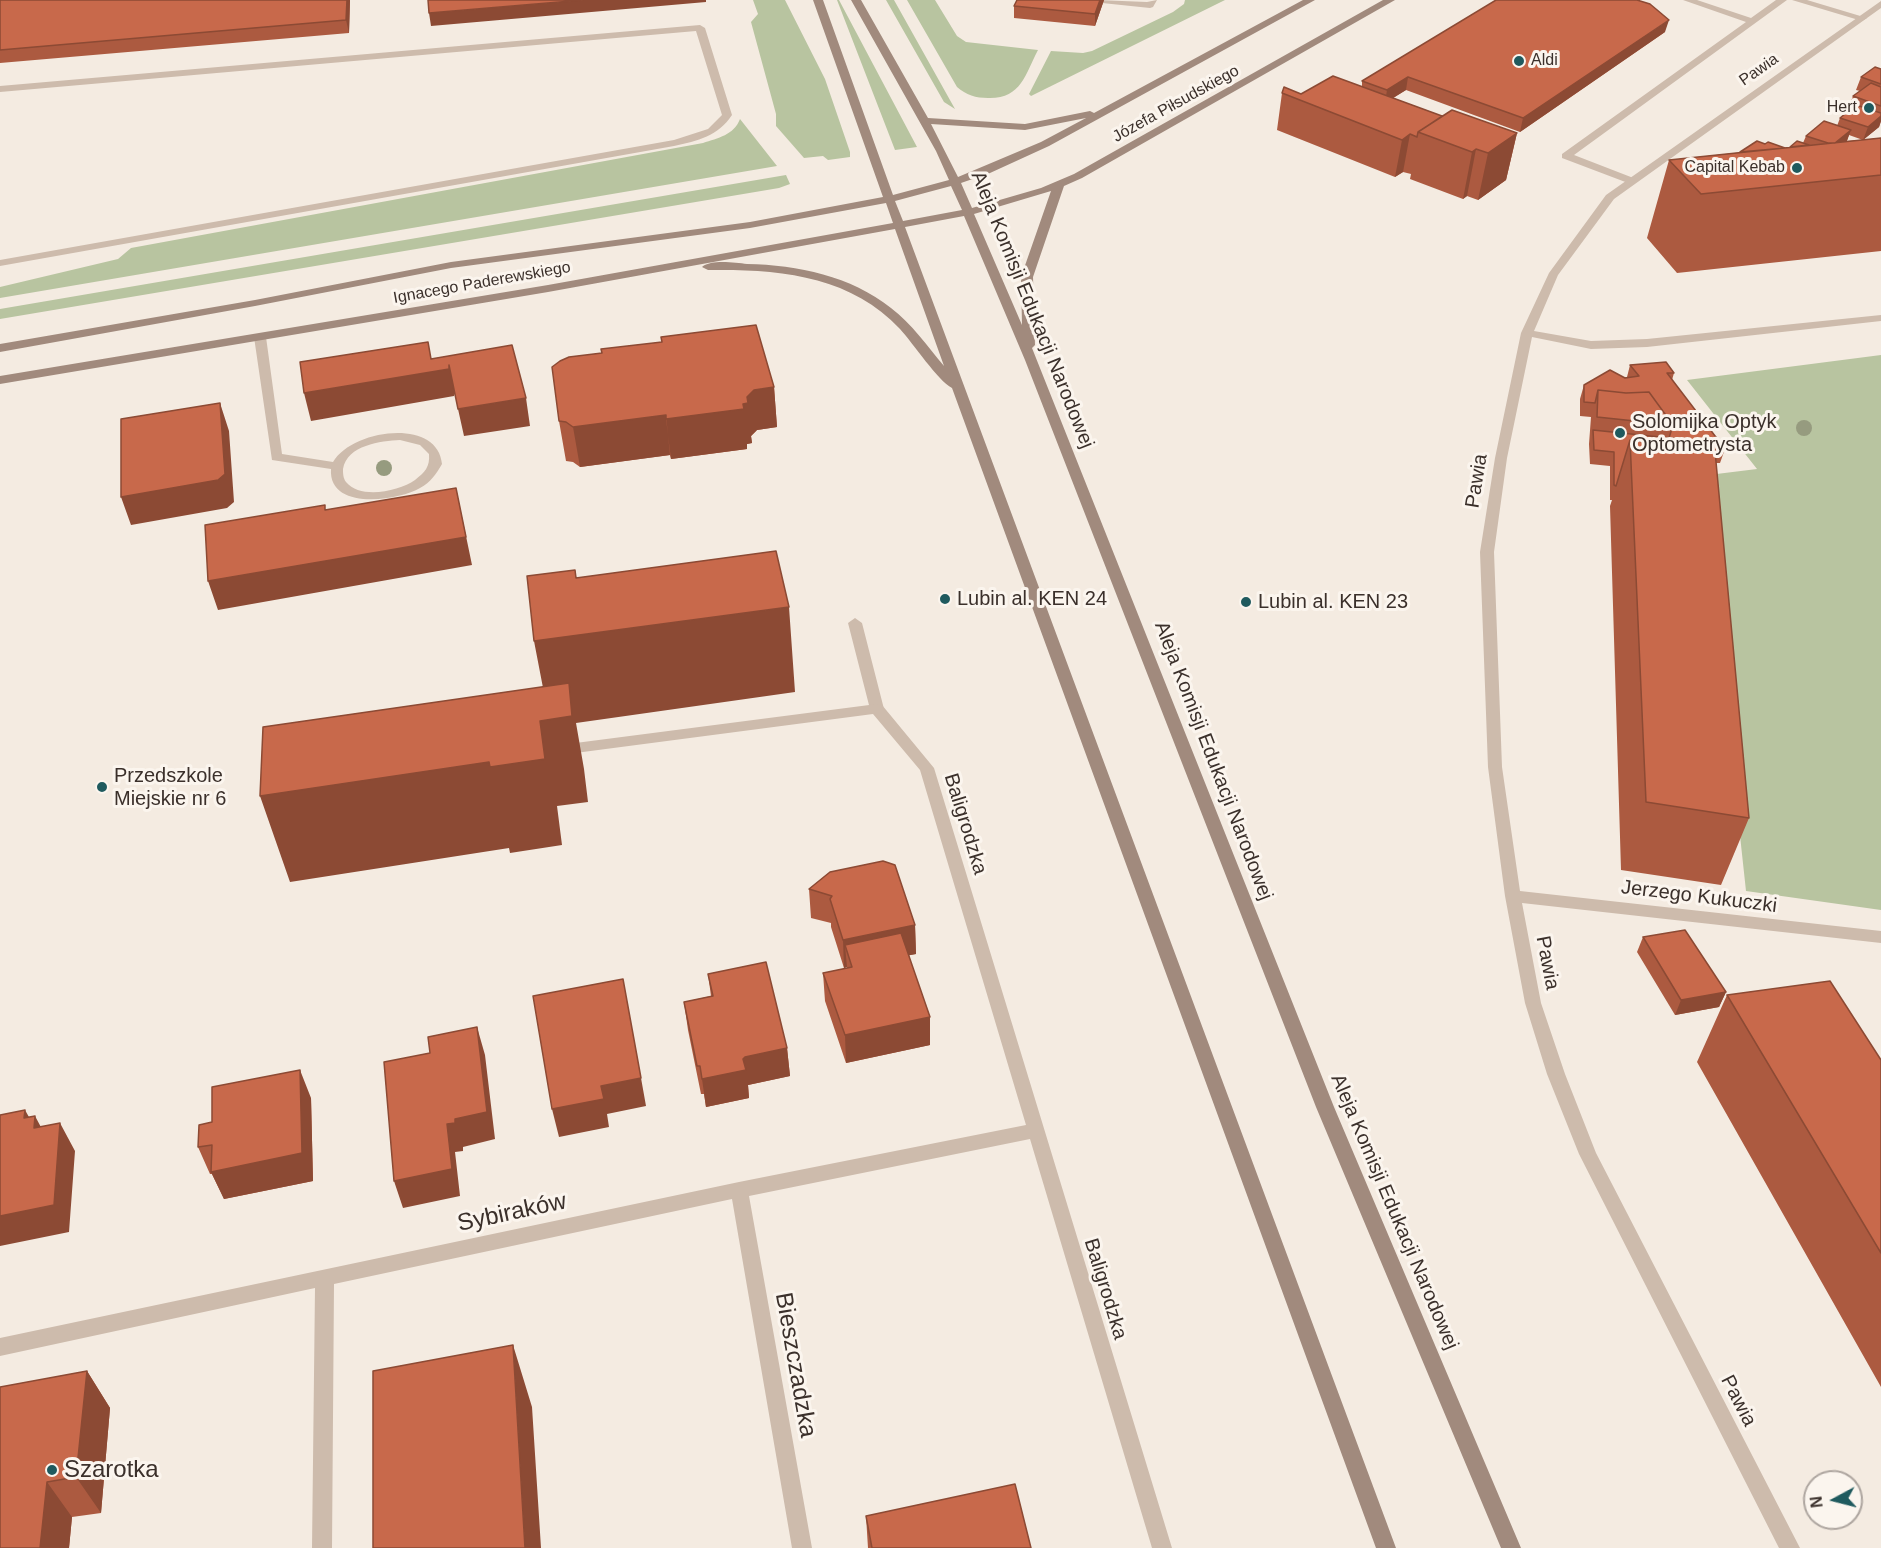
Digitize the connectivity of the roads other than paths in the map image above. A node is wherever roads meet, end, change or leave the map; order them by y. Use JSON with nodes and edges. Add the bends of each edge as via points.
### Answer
{"nodes":[{"id":1,"x":818,"y":0,"type":"edge"},
{"id":2,"x":856,"y":0,"type":"edge"},
{"id":3,"x":1102,"y":0,"type":"edge"},
{"id":4,"x":1152,"y":0,"type":"edge"},
{"id":5,"x":1310,"y":0,"type":"edge"},
{"id":6,"x":1390,"y":0,"type":"edge"},
{"id":7,"x":1688,"y":0,"type":"edge"},
{"id":8,"x":1782,"y":0,"type":"edge"},
{"id":9,"x":1797,"y":0,"type":"edge"},
{"id":10,"x":1881,"y":4,"type":"edge"},
{"id":11,"x":1862,"y":18,"type":"junction"},
{"id":12,"x":1752,"y":21,"type":"junction"},
{"id":13,"x":0,"y":89,"type":"edge"},
{"id":14,"x":1111,"y":110,"type":"junction"},
{"id":15,"x":923,"y":121,"type":"junction"},
{"id":16,"x":1632,"y":181,"type":"junction"},
{"id":17,"x":955,"y":182,"type":"junction"},
{"id":18,"x":1059,"y":185,"type":"junction"},
{"id":19,"x":890,"y":199,"type":"junction"},
{"id":20,"x":968,"y":213,"type":"junction"},
{"id":21,"x":899,"y":225,"type":"junction"},
{"id":22,"x":0,"y":263,"type":"edge"},
{"id":23,"x":654,"y":270,"type":"junction"},
{"id":24,"x":1881,"y":318,"type":"edge"},
{"id":25,"x":1527,"y":333,"type":"junction"},
{"id":26,"x":260,"y":338,"type":"junction"},
{"id":27,"x":0,"y":348,"type":"edge"},
{"id":28,"x":1030,"y":360,"type":"junction"},
{"id":29,"x":0,"y":380,"type":"edge"},
{"id":30,"x":959,"y":392,"type":"junction"},
{"id":31,"x":336,"y":466,"type":"junction"},
{"id":32,"x":855,"y":623,"type":"dead end"},
{"id":33,"x":877,"y":709,"type":"junction"},
{"id":34,"x":540,"y":753,"type":"edge"},
{"id":35,"x":1513,"y":896,"type":"junction"},
{"id":36,"x":1881,"y":937,"type":"edge"},
{"id":37,"x":1035,"y":1131,"type":"junction"},
{"id":38,"x":739,"y":1190,"type":"junction"},
{"id":39,"x":325,"y":1279,"type":"junction"},
{"id":40,"x":0,"y":1347,"type":"edge"},
{"id":41,"x":322,"y":1548,"type":"edge"},
{"id":42,"x":802,"y":1548,"type":"edge"},
{"id":43,"x":1162,"y":1548,"type":"edge"},
{"id":44,"x":1386,"y":1548,"type":"edge"},
{"id":45,"x":1511,"y":1548,"type":"edge"},
{"id":46,"x":1790,"y":1548,"type":"edge"}],
"edges":[{"from":1,"to":19,"type":"street"},
{"from":2,"to":15,"type":"street","name":"Aleja Komisji Edukacji Narodowej"},
{"from":3,"to":4,"type":"street","via":[[1150,5]]},
{"from":5,"to":14,"type":"street","name":"Józefa Piłsudskiego"},
{"from":6,"to":18,"type":"street","name":"Józefa Piłsudskiego"},
{"from":7,"to":12,"type":"street"},
{"from":8,"to":12,"type":"street"},
{"from":9,"to":11,"type":"street"},
{"from":10,"to":11,"type":"street","name":"Pawia"},
{"from":11,"to":16,"type":"street","name":"Pawia"},
{"from":12,"to":16,"type":"street","via":[[1566,156]]},
{"from":13,"to":22,"type":"street","via":[[700,28],[727,115],[715,131],[650,147]]},
{"from":14,"to":15,"type":"street","via":[[1025,127]]},
{"from":14,"to":17,"type":"street","name":"Józefa Piłsudskiego","via":[[1028,153]]},
{"from":15,"to":17,"type":"street","name":"Aleja Komisji Edukacji Narodowej"},
{"from":16,"to":25,"type":"street","name":"Pawia","via":[[1610,197],[1554,275]]},
{"from":17,"to":19,"type":"street","name":"Ignacego Paderewskiego"},
{"from":17,"to":20,"type":"street","name":"Aleja Komisji Edukacji Narodowej"},
{"from":18,"to":20,"type":"street","name":"Józefa Piłsudskiego"},
{"from":18,"to":28,"type":"street","via":[[1027,278]]},
{"from":19,"to":21,"type":"street"},
{"from":19,"to":27,"type":"street","name":"Ignacego Paderewskiego","via":[[750,225],[451,265]]},
{"from":20,"to":21,"type":"street","name":"Ignacego Paderewskiego"},
{"from":20,"to":28,"type":"street","name":"Aleja Komisji Edukacji Narodowej"},
{"from":21,"to":23,"type":"street","name":"Ignacego Paderewskiego"},
{"from":21,"to":30,"type":"street"},
{"from":23,"to":26,"type":"street","name":"Ignacego Paderewskiego"},
{"from":23,"to":30,"type":"street","via":[[783,269],[859,291],[889,311]]},
{"from":24,"to":25,"type":"street","via":[[1647,343],[1591,345]]},
{"from":25,"to":35,"type":"street","name":"Pawia","via":[[1501,458],[1487,552],[1495,767]]},
{"from":26,"to":29,"type":"street","name":"Ignacego Paderewskiego"},
{"from":26,"to":31,"type":"street","via":[[276,458]]},
{"from":28,"to":45,"type":"street","name":"Aleja Komisji Edukacji Narodowej","via":[[1325,1107]]},
{"from":30,"to":44,"type":"street"},
{"from":31,"to":31,"type":"street","via":[[335,476],[350,492],[381,496],[414,488],[426,480],[437,461],[427,444],[384,437],[353,447]]},
{"from":32,"to":33,"type":"street"},
{"from":33,"to":34,"type":"street"},
{"from":33,"to":37,"type":"street","name":"Baligrodzka","via":[[927,768]]},
{"from":35,"to":36,"type":"street","name":"Jerzego Kukuczki"},
{"from":35,"to":46,"type":"street","name":"Pawia","via":[[1533,1003],[1588,1154]]},
{"from":37,"to":38,"type":"street","name":"Sybiraków"},
{"from":37,"to":43,"type":"street","name":"Baligrodzka"},
{"from":38,"to":39,"type":"street","name":"Sybiraków"},
{"from":38,"to":42,"type":"street","name":"Bieszczadzka"},
{"from":39,"to":40,"type":"street","name":"Sybiraków"},
{"from":39,"to":41,"type":"street"}]}
